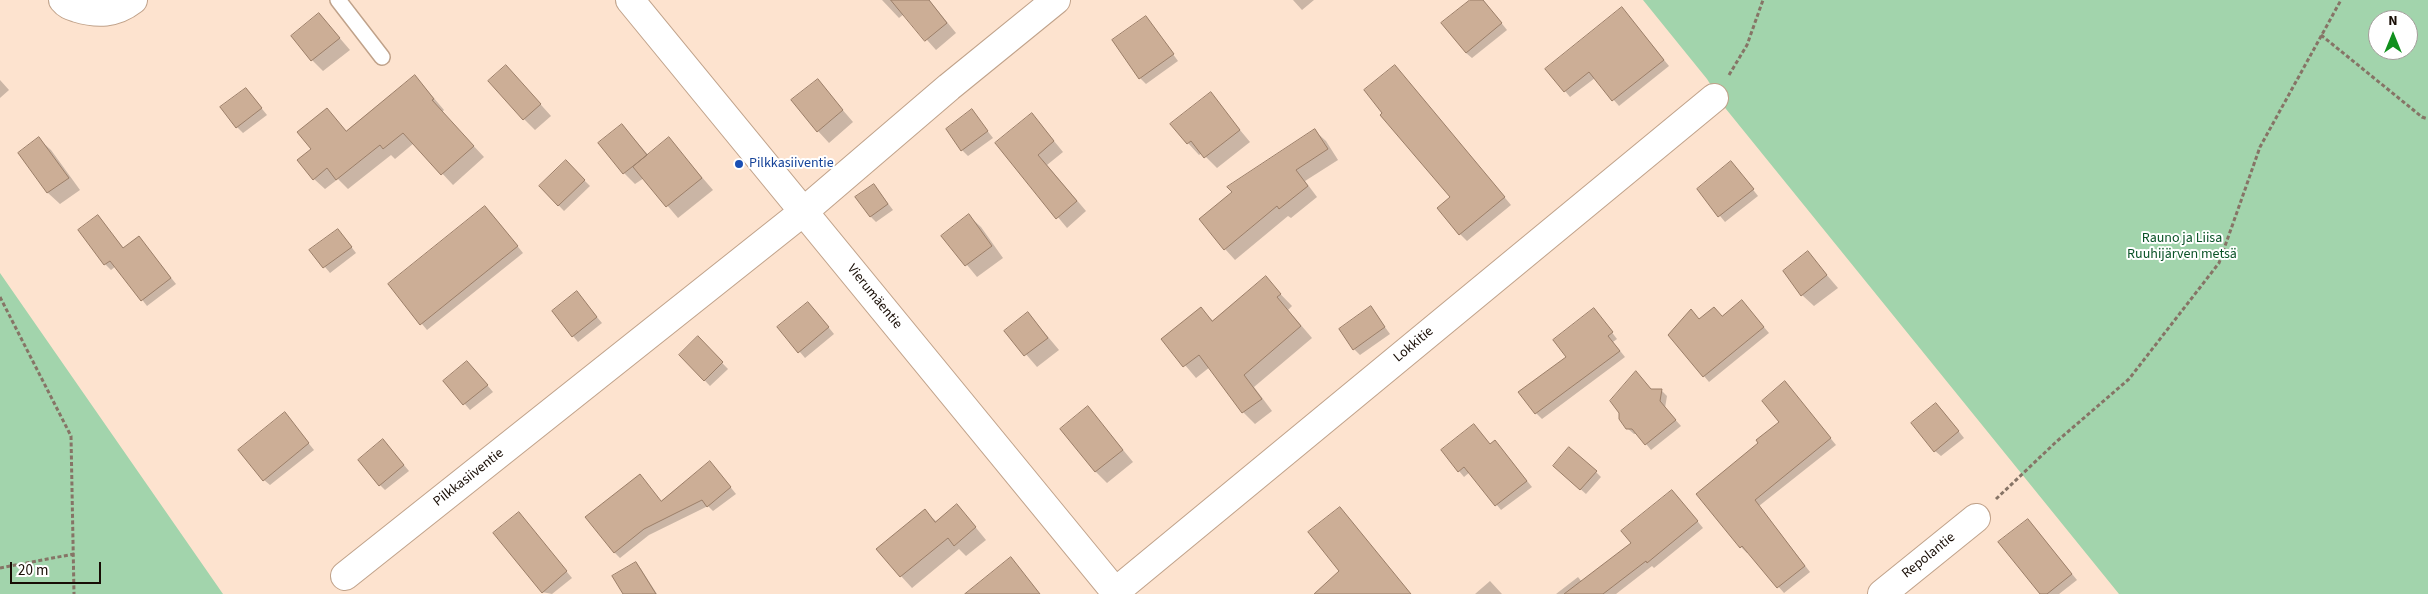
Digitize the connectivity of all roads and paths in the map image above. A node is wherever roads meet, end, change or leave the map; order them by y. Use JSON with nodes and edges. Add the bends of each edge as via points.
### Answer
{"nodes":[{"id":1,"x":63,"y":0,"type":"edge"},
{"id":2,"x":133,"y":0,"type":"edge"},
{"id":3,"x":338,"y":0,"type":"edge"},
{"id":4,"x":630,"y":0,"type":"edge"},
{"id":5,"x":1056,"y":0,"type":"edge"},
{"id":6,"x":1763,"y":0,"type":"edge"},
{"id":7,"x":2341,"y":0,"type":"edge"},
{"id":8,"x":2322,"y":35,"type":"junction"},
{"id":9,"x":382,"y":58,"type":"dead end"},
{"id":10,"x":1714,"y":98,"type":"joint"},
{"id":11,"x":2428,"y":118,"type":"edge"},
{"id":12,"x":803,"y":212,"type":"junction"},
{"id":13,"x":0,"y":297,"type":"edge"},
{"id":14,"x":1976,"y":518,"type":"joint"},
{"id":15,"x":74,"y":554,"type":"junction"},
{"id":16,"x":0,"y":568,"type":"edge"},
{"id":17,"x":345,"y":576,"type":"dead end"},
{"id":18,"x":1116,"y":593,"type":"edge"},
{"id":19,"x":74,"y":594,"type":"edge"},
{"id":20,"x":1882,"y":594,"type":"edge"}],
"edges":[{"from":1,"to":2,"type":"street","via":[[66,4],[94,13],[106,13]]},
{"from":3,"to":9,"type":"lane"},
{"from":4,"to":12,"type":"street","name":"Vierumäentie"},
{"from":5,"to":12,"type":"street","name":"Pilkkasiiventie"},
{"from":6,"to":10,"type":"path","via":[[1748,45]]},
{"from":7,"to":8,"type":"path"},
{"from":8,"to":11,"type":"path"},
{"from":8,"to":14,"type":"path","via":[[2260,147],[2219,263],[2129,379]]},
{"from":10,"to":18,"type":"street","name":"Lokkitie"},
{"from":12,"to":17,"type":"street","name":"Pilkkasiiventie"},
{"from":12,"to":18,"type":"street","name":"Vierumäentie"},
{"from":13,"to":15,"type":"path","via":[[71,436]]},
{"from":14,"to":20,"type":"street","name":"Repolantie"},
{"from":15,"to":16,"type":"path"},
{"from":15,"to":19,"type":"path"}]}
